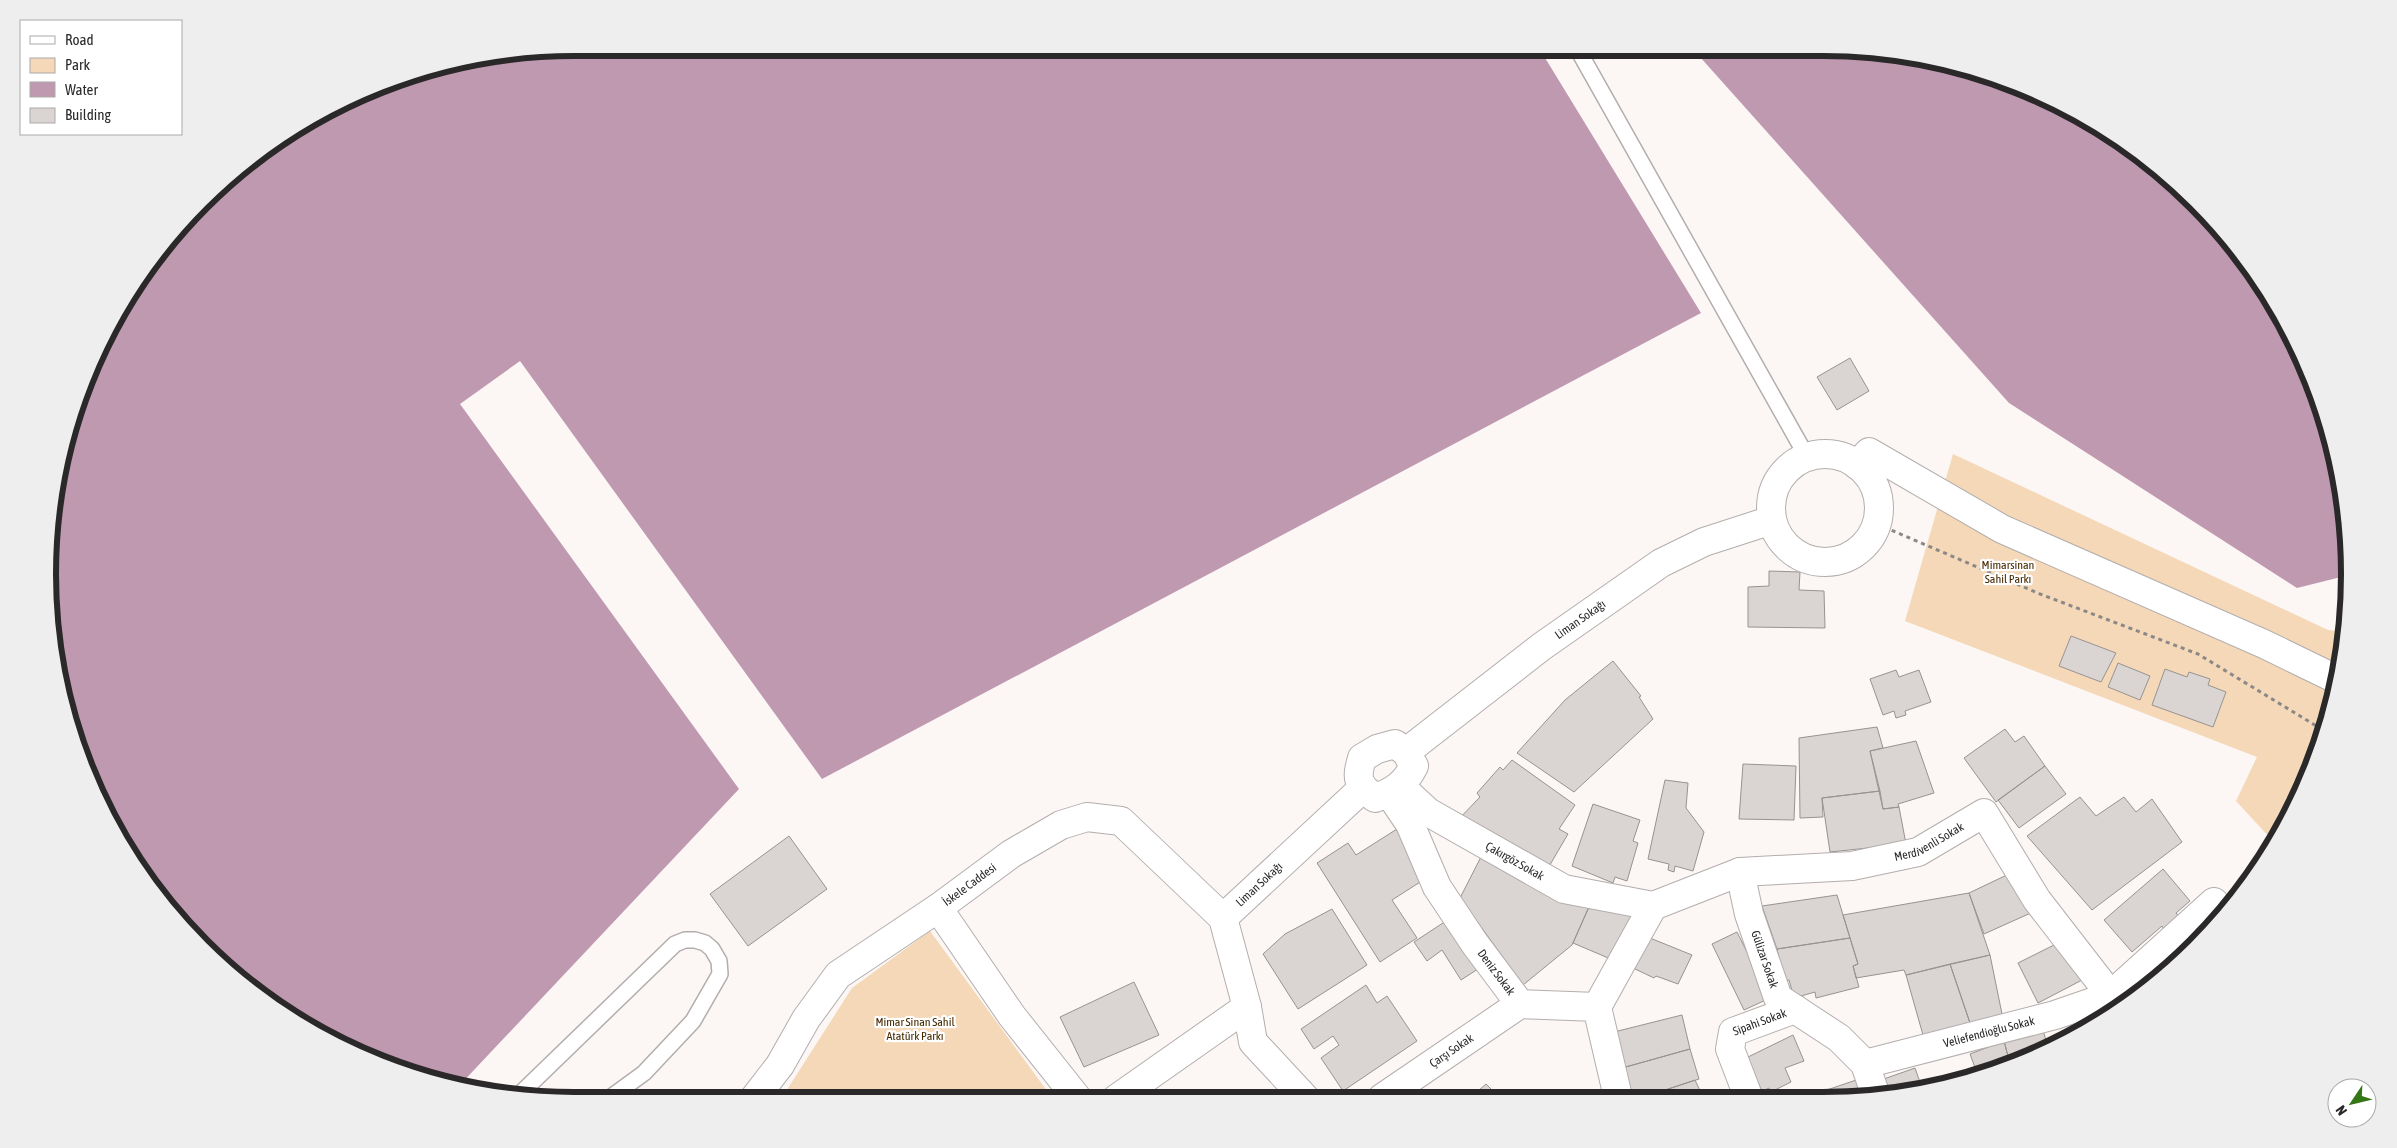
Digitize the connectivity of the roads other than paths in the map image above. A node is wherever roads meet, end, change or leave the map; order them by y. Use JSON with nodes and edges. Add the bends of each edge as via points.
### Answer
{"nodes":[{"id":1,"x":1581,"y":56,"type":"edge"},
{"id":2,"x":1807,"y":457,"type":"junction"},
{"id":3,"x":1857,"y":465,"type":"junction"},
{"id":4,"x":1772,"y":520,"type":"junction"},
{"id":5,"x":2331,"y":676,"type":"edge"},
{"id":6,"x":1406,"y":752,"type":"junction"},
{"id":7,"x":1384,"y":789,"type":"junction"},
{"id":8,"x":1740,"y":872,"type":"junction"},
{"id":9,"x":1648,"y":905,"type":"junction"},
{"id":10,"x":938,"y":908,"type":"junction"},
{"id":11,"x":2218,"y":908,"type":"edge"},
{"id":12,"x":1223,"y":918,"type":"junction"},
{"id":13,"x":2114,"y":1001,"type":"edge"},
{"id":14,"x":1520,"y":1004,"type":"junction"},
{"id":15,"x":1247,"y":1007,"type":"junction"},
{"id":16,"x":1598,"y":1007,"type":"junction"},
{"id":17,"x":1795,"y":1009,"type":"junction"},
{"id":18,"x":1865,"y":1064,"type":"junction"},
{"id":19,"x":525,"y":1089,"type":"edge"},
{"id":20,"x":1874,"y":1089,"type":"edge"},
{"id":21,"x":618,"y":1092,"type":"edge"},
{"id":22,"x":759,"y":1092,"type":"edge"},
{"id":23,"x":1072,"y":1092,"type":"edge"},
{"id":24,"x":1126,"y":1092,"type":"edge"},
{"id":25,"x":1299,"y":1092,"type":"edge"},
{"id":26,"x":1391,"y":1092,"type":"edge"},
{"id":27,"x":1617,"y":1092,"type":"edge"},
{"id":28,"x":1746,"y":1092,"type":"edge"}],
"edges":[{"from":1,"to":2,"type":"lane"},
{"from":2,"to":3,"type":"street","via":[[1826,454],[1846,458]]},
{"from":2,"to":4,"type":"street","via":[[1790,466],[1777,482],[1771,500]]},
{"from":3,"to":4,"type":"street","via":[[1874,485],[1879,504],[1877,524],[1865,544],[1846,558],[1823,562],[1800,557],[1782,541]]},
{"from":3,"to":5,"type":"street","via":[[1869,452],[2002,530]]},
{"from":4,"to":6,"type":"street","name":"Liman Sokağı","via":[[1704,542],[1661,563],[1541,647]]},
{"from":6,"to":7,"type":"street","name":"Liman Sokağı","via":[[1414,766],[1409,777]]},
{"from":6,"to":7,"type":"street","via":[[1394,744],[1376,749],[1362,758],[1357,775]]},
{"from":7,"to":9,"type":"street","name":"Çakırgöz Sokak","via":[[1564,889]]},
{"from":7,"to":12,"type":"street","name":"Liman Sokağı"},
{"from":7,"to":14,"type":"street","name":"Deniz Sokak","via":[[1410,824],[1437,887]]},
{"from":8,"to":9,"type":"street","name":"Merdivenli Sokak"},
{"from":8,"to":13,"type":"street","name":"Merdivenli Sokak","via":[[1852,866],[1918,852],[1984,813],[2037,900]]},
{"from":8,"to":17,"type":"street","name":"Gülizar Sokak","via":[[1749,914],[1778,998]]},
{"from":9,"to":16,"type":"street"},
{"from":10,"to":12,"type":"street","name":"İskele Caddesi","via":[[1011,854],[1061,826],[1086,817],[1121,821]]},
{"from":10,"to":22,"type":"street","name":"İskele Caddesi","via":[[838,975]]},
{"from":10,"to":23,"type":"street","via":[[1012,1016]]},
{"from":11,"to":13,"type":"street","via":[[2214,902]]},
{"from":12,"to":15,"type":"street"},
{"from":13,"to":18,"type":"street","name":"Veliefendioğlu Sokak"},
{"from":14,"to":16,"type":"street","name":"Deniz Sokak"},
{"from":14,"to":26,"type":"street","name":"Çarşı Sokak"},
{"from":15,"to":24,"type":"street"},
{"from":15,"to":25,"type":"street","via":[[1253,1042]]},
{"from":16,"to":27,"type":"street"},
{"from":17,"to":18,"type":"street","name":"Gülizar Sokak","via":[[1839,1038]]},
{"from":17,"to":28,"type":"street","name":"Sipahi Sokak","via":[[1733,1032],[1730,1049]]},
{"from":18,"to":20,"type":"street"},
{"from":19,"to":21,"type":"lane","via":[[675,944],[695,940],[704,944],[712,949],[719,961],[720,974],[693,1021],[644,1072]]}]}
